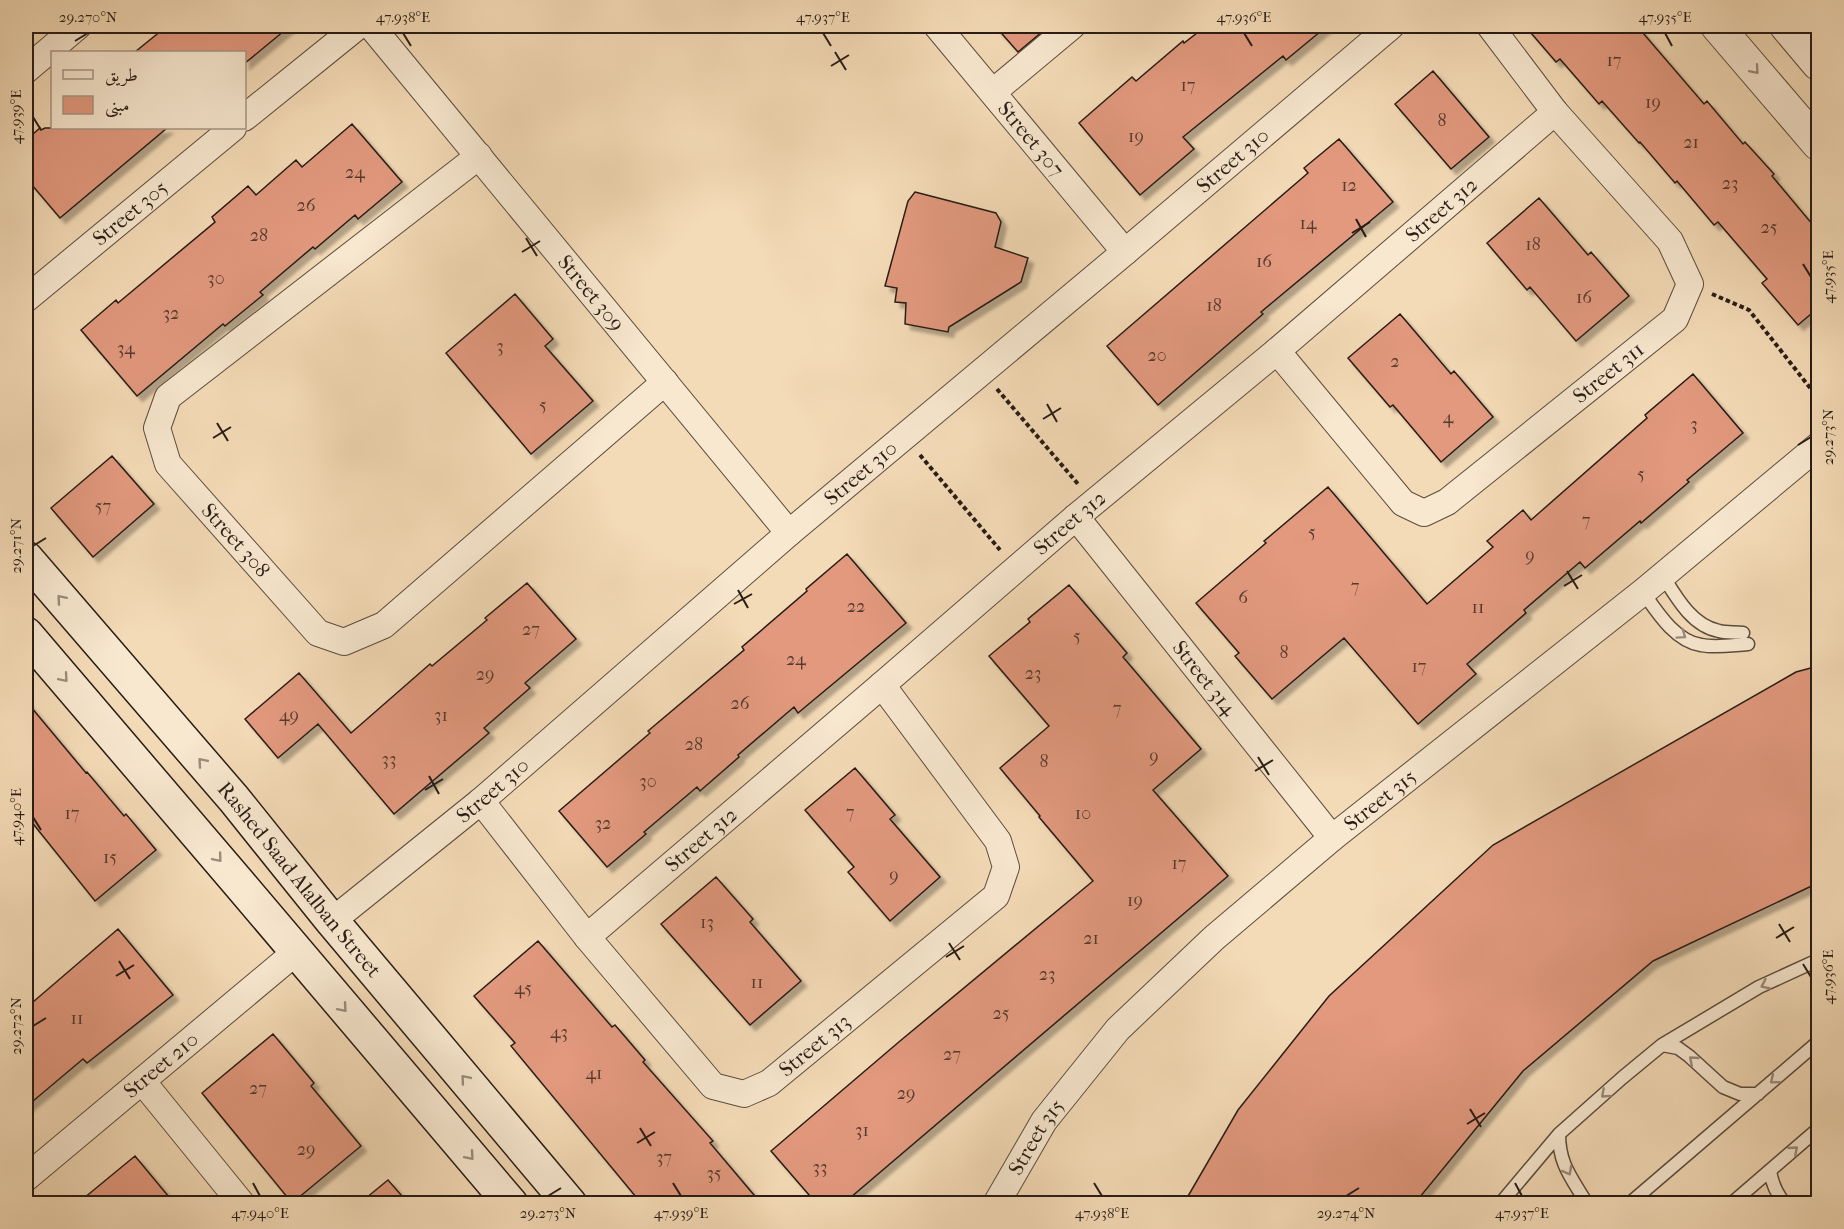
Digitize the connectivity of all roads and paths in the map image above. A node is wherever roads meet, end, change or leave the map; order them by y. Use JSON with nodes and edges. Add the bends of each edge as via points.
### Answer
{"nodes":[{"id":1,"x":78,"y":26,"type":"edge"},
{"id":2,"x":358,"y":26,"type":"edge"},
{"id":3,"x":371,"y":26,"type":"edge"},
{"id":4,"x":937,"y":26,"type":"edge"},
{"id":5,"x":1072,"y":26,"type":"edge"},
{"id":6,"x":1391,"y":26,"type":"edge"},
{"id":7,"x":1490,"y":26,"type":"edge"},
{"id":8,"x":1717,"y":26,"type":"edge"},
{"id":9,"x":1786,"y":26,"type":"edge"},
{"id":10,"x":1818,"y":64,"type":"edge"},
{"id":11,"x":26,"y":70,"type":"edge"},
{"id":12,"x":993,"y":92,"type":"junction"},
{"id":13,"x":1555,"y":112,"type":"junction"},
{"id":14,"x":246,"y":116,"type":"edge"},
{"id":15,"x":232,"y":129,"type":"edge"},
{"id":16,"x":1818,"y":144,"type":"edge"},
{"id":17,"x":479,"y":156,"type":"junction"},
{"id":18,"x":1125,"y":252,"type":"junction"},
{"id":19,"x":1690,"y":285,"type":"junction"},
{"id":20,"x":29,"y":287,"type":"edge"},
{"id":21,"x":1276,"y":351,"type":"junction"},
{"id":22,"x":982,"y":373,"type":"junction"},
{"id":23,"x":665,"y":382,"type":"junction"},
{"id":24,"x":1818,"y":398,"type":"edge"},
{"id":25,"x":905,"y":437,"type":"junction"},
{"id":26,"x":1818,"y":446,"type":"edge"},
{"id":27,"x":1085,"y":510,"type":"junction"},
{"id":28,"x":789,"y":533,"type":"junction"},
{"id":29,"x":26,"y":558,"type":"edge"},
{"id":30,"x":1017,"y":568,"type":"junction"},
{"id":31,"x":1662,"y":576,"type":"junction"},
{"id":32,"x":1643,"y":592,"type":"junction"},
{"id":33,"x":26,"y":634,"type":"edge"},
{"id":34,"x":882,"y":685,"type":"junction"},
{"id":35,"x":234,"y":799,"type":"junction"},
{"id":36,"x":481,"y":801,"type":"junction"},
{"id":37,"x":196,"y":832,"type":"junction"},
{"id":38,"x":1332,"y":838,"type":"junction"},
{"id":39,"x":332,"y":921,"type":"junction"},
{"id":40,"x":587,"y":937,"type":"junction"},
{"id":41,"x":296,"y":952,"type":"junction"},
{"id":42,"x":1818,"y":960,"type":"edge"},
{"id":43,"x":1818,"y":1042,"type":"edge"},
{"id":44,"x":1662,"y":1045,"type":"junction"},
{"id":45,"x":142,"y":1081,"type":"junction"},
{"id":46,"x":1758,"y":1094,"type":"junction"},
{"id":47,"x":1818,"y":1129,"type":"edge"},
{"id":48,"x":1559,"y":1134,"type":"junction"},
{"id":49,"x":1770,"y":1171,"type":"junction"},
{"id":50,"x":26,"y":1178,"type":"edge"},
{"id":51,"x":1000,"y":1202,"type":"edge"},
{"id":52,"x":242,"y":1203,"type":"edge"},
{"id":53,"x":511,"y":1203,"type":"edge"},
{"id":54,"x":570,"y":1203,"type":"edge"},
{"id":55,"x":1500,"y":1203,"type":"edge"},
{"id":56,"x":1587,"y":1203,"type":"edge"},
{"id":57,"x":1629,"y":1203,"type":"edge"},
{"id":58,"x":1731,"y":1203,"type":"edge"},
{"id":59,"x":1785,"y":1203,"type":"edge"}],
"edges":[{"from":1,"to":11,"type":"street"},
{"from":2,"to":14,"type":"street"},
{"from":3,"to":17,"type":"street","name":"Street 309"},
{"from":4,"to":12,"type":"street","name":"Street 307"},
{"from":5,"to":12,"type":"street"},
{"from":6,"to":18,"type":"street","name":"Street 310"},
{"from":7,"to":13,"type":"street"},
{"from":8,"to":16,"type":"street","one_way":true},
{"from":9,"to":10,"type":"street"},
{"from":12,"to":18,"type":"street","name":"Street 307"},
{"from":13,"to":19,"type":"street","via":[[1670,241]]},
{"from":13,"to":21,"type":"street","name":"Street 312"},
{"from":15,"to":20,"type":"street","name":"Street 305"},
{"from":17,"to":23,"type":"street","name":"Street 309"},
{"from":17,"to":23,"type":"street","name":"Street 308","via":[[168,397],[156,428],[168,464],[318,633],[344,642],[384,625]]},
{"from":18,"to":22,"type":"street","name":"Street 310"},
{"from":19,"to":21,"type":"street","name":"Street 311","via":[[1675,319],[1447,502],[1424,513],[1403,503]]},
{"from":19,"to":24,"type":"path","via":[[1749,310]]},
{"from":21,"to":27,"type":"street","name":"Street 312"},
{"from":22,"to":25,"type":"street","name":"Street 310"},
{"from":22,"to":27,"type":"path"},
{"from":23,"to":28,"type":"street","name":"Street 309"},
{"from":25,"to":28,"type":"street","name":"Street 310"},
{"from":25,"to":30,"type":"path"},
{"from":26,"to":31,"type":"street","name":"Street 315"},
{"from":27,"to":30,"type":"street","name":"Street 312"},
{"from":27,"to":38,"type":"street","name":"Street 314"},
{"from":28,"to":36,"type":"street","name":"Street 310"},
{"from":35,"to":29,"type":"main road","name":"Rashed Saad Alalban Street","one_way":true},
{"from":30,"to":34,"type":"street","name":"Street 312"},
{"from":31,"to":32,"type":"street","name":"Street 315"},
{"from":32,"to":31,"type":"lane","one_way":true,"via":[[1680,636],[1699,645],[1724,646],[1745,638],[1700,623],[1682,606]]},
{"from":32,"to":38,"type":"street","name":"Street 315"},
{"from":33,"to":37,"type":"main road","one_way":true},
{"from":34,"to":40,"type":"street","name":"Street 312"},
{"from":34,"to":40,"type":"street","name":"Street 313","via":[[998,841],[1006,867],[996,896],[769,1083],[744,1094],[713,1086]]},
{"from":35,"to":37,"type":"main road","via":[[223,816]]},
{"from":35,"to":39,"type":"main road","name":"Rashed Saad Alalban Street"},
{"from":36,"to":39,"type":"street","name":"Street 310"},
{"from":36,"to":40,"type":"street","name":"Street 313"},
{"from":37,"to":41,"type":"main road","one_way":true},
{"from":38,"to":51,"type":"street","name":"Street 315","via":[[1214,938],[1118,1029],[1044,1121]]},
{"from":54,"to":39,"type":"main road","name":"Rashed Saad Alalban Street","one_way":true},
{"from":41,"to":45,"type":"street","name":"Street 210"},
{"from":41,"to":53,"type":"main road","one_way":true},
{"from":42,"to":44,"type":"lane","one_way":true,"via":[[1759,987]]},
{"from":43,"to":46,"type":"lane","one_way":true},
{"from":46,"to":44,"type":"lane","one_way":true,"via":[[1740,1094],[1723,1087],[1678,1048]]},
{"from":44,"to":48,"type":"lane","one_way":true},
{"from":45,"to":50,"type":"street","name":"Street 210"},
{"from":45,"to":52,"type":"street"},
{"from":46,"to":57,"type":"lane"},
{"from":49,"to":47,"type":"lane","one_way":true},
{"from":48,"to":55,"type":"lane"},
{"from":48,"to":56,"type":"lane","one_way":true,"via":[[1563,1164]]},
{"from":49,"to":58,"type":"lane"},
{"from":49,"to":59,"type":"lane","via":[[1772,1184]]}]}
